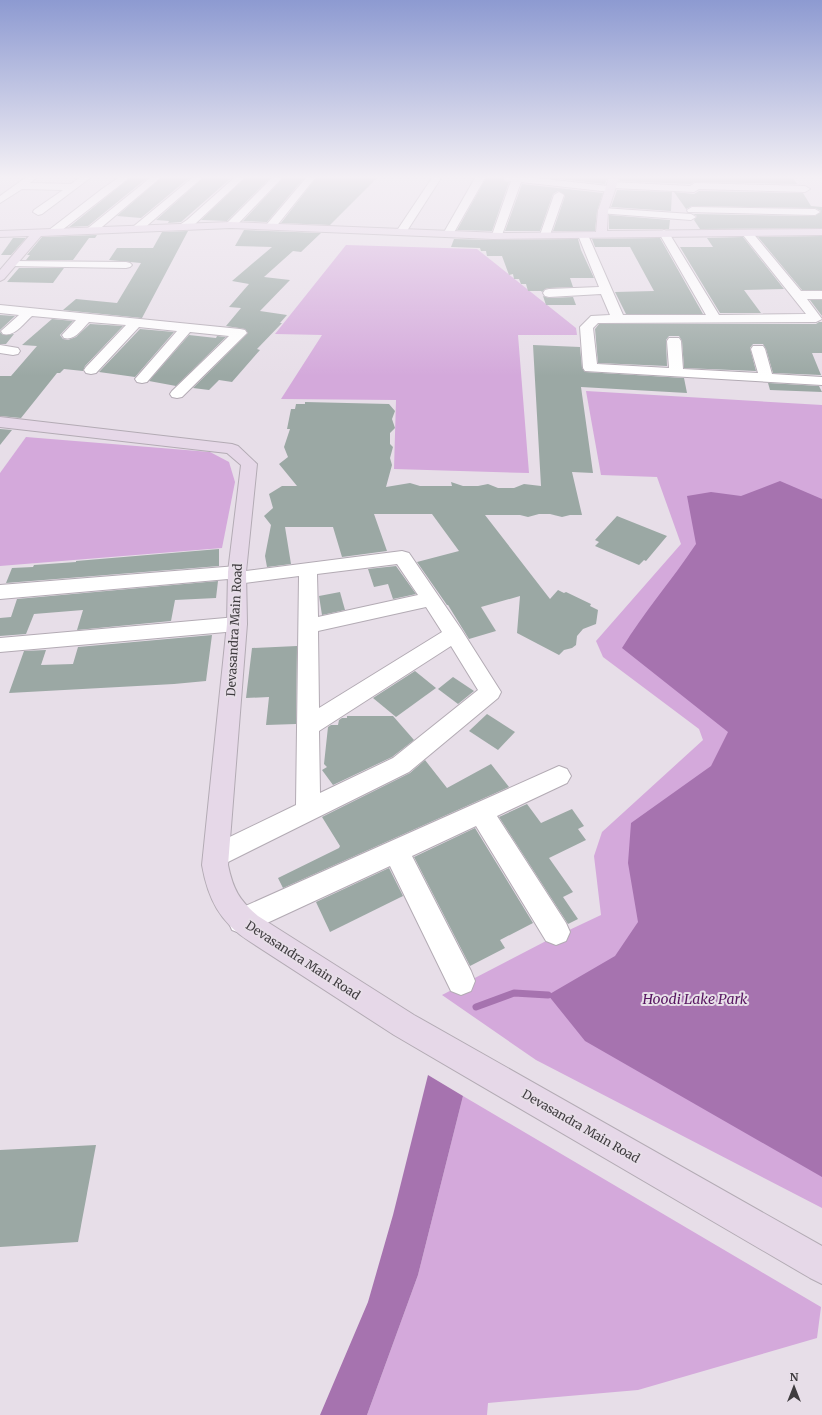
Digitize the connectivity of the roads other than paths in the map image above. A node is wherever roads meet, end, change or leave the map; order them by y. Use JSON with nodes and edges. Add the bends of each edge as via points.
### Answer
{"nodes":[{"id":1,"x":29,"y":244,"type":"edge"},
{"id":2,"x":587,"y":244,"type":"edge"},
{"id":3,"x":671,"y":244,"type":"edge"},
{"id":4,"x":756,"y":244,"type":"edge"},
{"id":5,"x":0,"y":258,"type":"edge"},
{"id":6,"x":15,"y":261,"type":"junction"},
{"id":7,"x":126,"y":265,"type":"dead end"},
{"id":8,"x":0,"y":276,"type":"edge"},
{"id":9,"x":607,"y":290,"type":"junction"},
{"id":10,"x":549,"y":292,"type":"dead end"},
{"id":11,"x":797,"y":295,"type":"junction"},
{"id":12,"x":822,"y":295,"type":"edge"},
{"id":13,"x":0,"y":309,"type":"edge"},
{"id":14,"x":29,"y":312,"type":"junction"},
{"id":15,"x":86,"y":318,"type":"junction"},
{"id":16,"x":618,"y":319,"type":"junction"},
{"id":17,"x":715,"y":319,"type":"junction"},
{"id":18,"x":135,"y":323,"type":"junction"},
{"id":19,"x":186,"y":328,"type":"junction"},
{"id":20,"x":8,"y":331,"type":"dead end"},
{"id":21,"x":69,"y":335,"type":"dead end"},
{"id":22,"x":674,"y":340,"type":"dead end"},
{"id":23,"x":758,"y":349,"type":"dead end"},
{"id":24,"x":91,"y":370,"type":"dead end"},
{"id":25,"x":676,"y":373,"type":"junction"},
{"id":26,"x":766,"y":378,"type":"junction"},
{"id":27,"x":142,"y":379,"type":"dead end"},
{"id":28,"x":822,"y":381,"type":"edge"},
{"id":29,"x":177,"y":394,"type":"dead end"},
{"id":30,"x":0,"y":422,"type":"edge"},
{"id":31,"x":308,"y":569,"type":"junction"},
{"id":32,"x":237,"y":575,"type":"junction"},
{"id":33,"x":0,"y":592,"type":"edge"},
{"id":34,"x":431,"y":599,"type":"junction"},
{"id":35,"x":237,"y":624,"type":"junction"},
{"id":36,"x":308,"y":626,"type":"junction"},
{"id":37,"x":454,"y":634,"type":"junction"},
{"id":38,"x":0,"y":645,"type":"edge"},
{"id":39,"x":307,"y":727,"type":"junction"},
{"id":40,"x":559,"y":776,"type":"dead end"},
{"id":41,"x":308,"y":811,"type":"junction"},
{"id":42,"x":482,"y":812,"type":"junction"},
{"id":43,"x":396,"y":851,"type":"junction"},
{"id":44,"x":216,"y":856,"type":"junction"},
{"id":45,"x":242,"y":921,"type":"junction"},
{"id":46,"x":556,"y":932,"type":"dead end"},
{"id":47,"x":461,"y":981,"type":"dead end"},
{"id":48,"x":822,"y":1266,"type":"edge"}],
"edges":[{"from":1,"to":6,"type":"street"},
{"from":2,"to":9,"type":"street"},
{"from":3,"to":17,"type":"street"},
{"from":4,"to":11,"type":"street"},
{"from":5,"to":6,"type":"street"},
{"from":6,"to":7,"type":"street"},
{"from":6,"to":8,"type":"street"},
{"from":9,"to":10,"type":"street"},
{"from":9,"to":16,"type":"street"},
{"from":11,"to":12,"type":"street"},
{"from":11,"to":17,"type":"street","via":[[816,318]]},
{"from":13,"to":14,"type":"street"},
{"from":14,"to":15,"type":"street"},
{"from":14,"to":20,"type":"street"},
{"from":15,"to":18,"type":"street"},
{"from":15,"to":21,"type":"street"},
{"from":16,"to":17,"type":"street"},
{"from":16,"to":25,"type":"street","via":[[595,319],[586,327],[590,368]]},
{"from":18,"to":19,"type":"street"},
{"from":18,"to":24,"type":"street"},
{"from":19,"to":27,"type":"street"},
{"from":19,"to":29,"type":"street","via":[[240,333]]},
{"from":22,"to":25,"type":"street"},
{"from":23,"to":26,"type":"street"},
{"from":25,"to":26,"type":"street"},
{"from":26,"to":28,"type":"street"},
{"from":30,"to":32,"type":"street","name":"Devasandra Main Road","via":[[232,449],[249,464]]},
{"from":31,"to":32,"type":"street"},
{"from":31,"to":34,"type":"street","via":[[402,557]]},
{"from":31,"to":36,"type":"street"},
{"from":32,"to":33,"type":"street"},
{"from":32,"to":35,"type":"street","name":"Devasandra Main Road"},
{"from":34,"to":36,"type":"street"},
{"from":34,"to":37,"type":"street"},
{"from":35,"to":38,"type":"street"},
{"from":35,"to":44,"type":"street","name":"Devasandra Main Road"},
{"from":36,"to":39,"type":"street"},
{"from":37,"to":39,"type":"street"},
{"from":37,"to":41,"type":"street","via":[[490,692],[401,765]]},
{"from":39,"to":41,"type":"street"},
{"from":40,"to":42,"type":"street"},
{"from":41,"to":44,"type":"street"},
{"from":42,"to":43,"type":"street"},
{"from":42,"to":46,"type":"street"},
{"from":43,"to":45,"type":"street"},
{"from":43,"to":47,"type":"street"},
{"from":44,"to":45,"type":"street","name":"Devasandra Main Road","via":[[217,880],[231,909]]},
{"from":45,"to":48,"type":"street","name":"Devasandra Main Road","via":[[404,1025]]}]}
